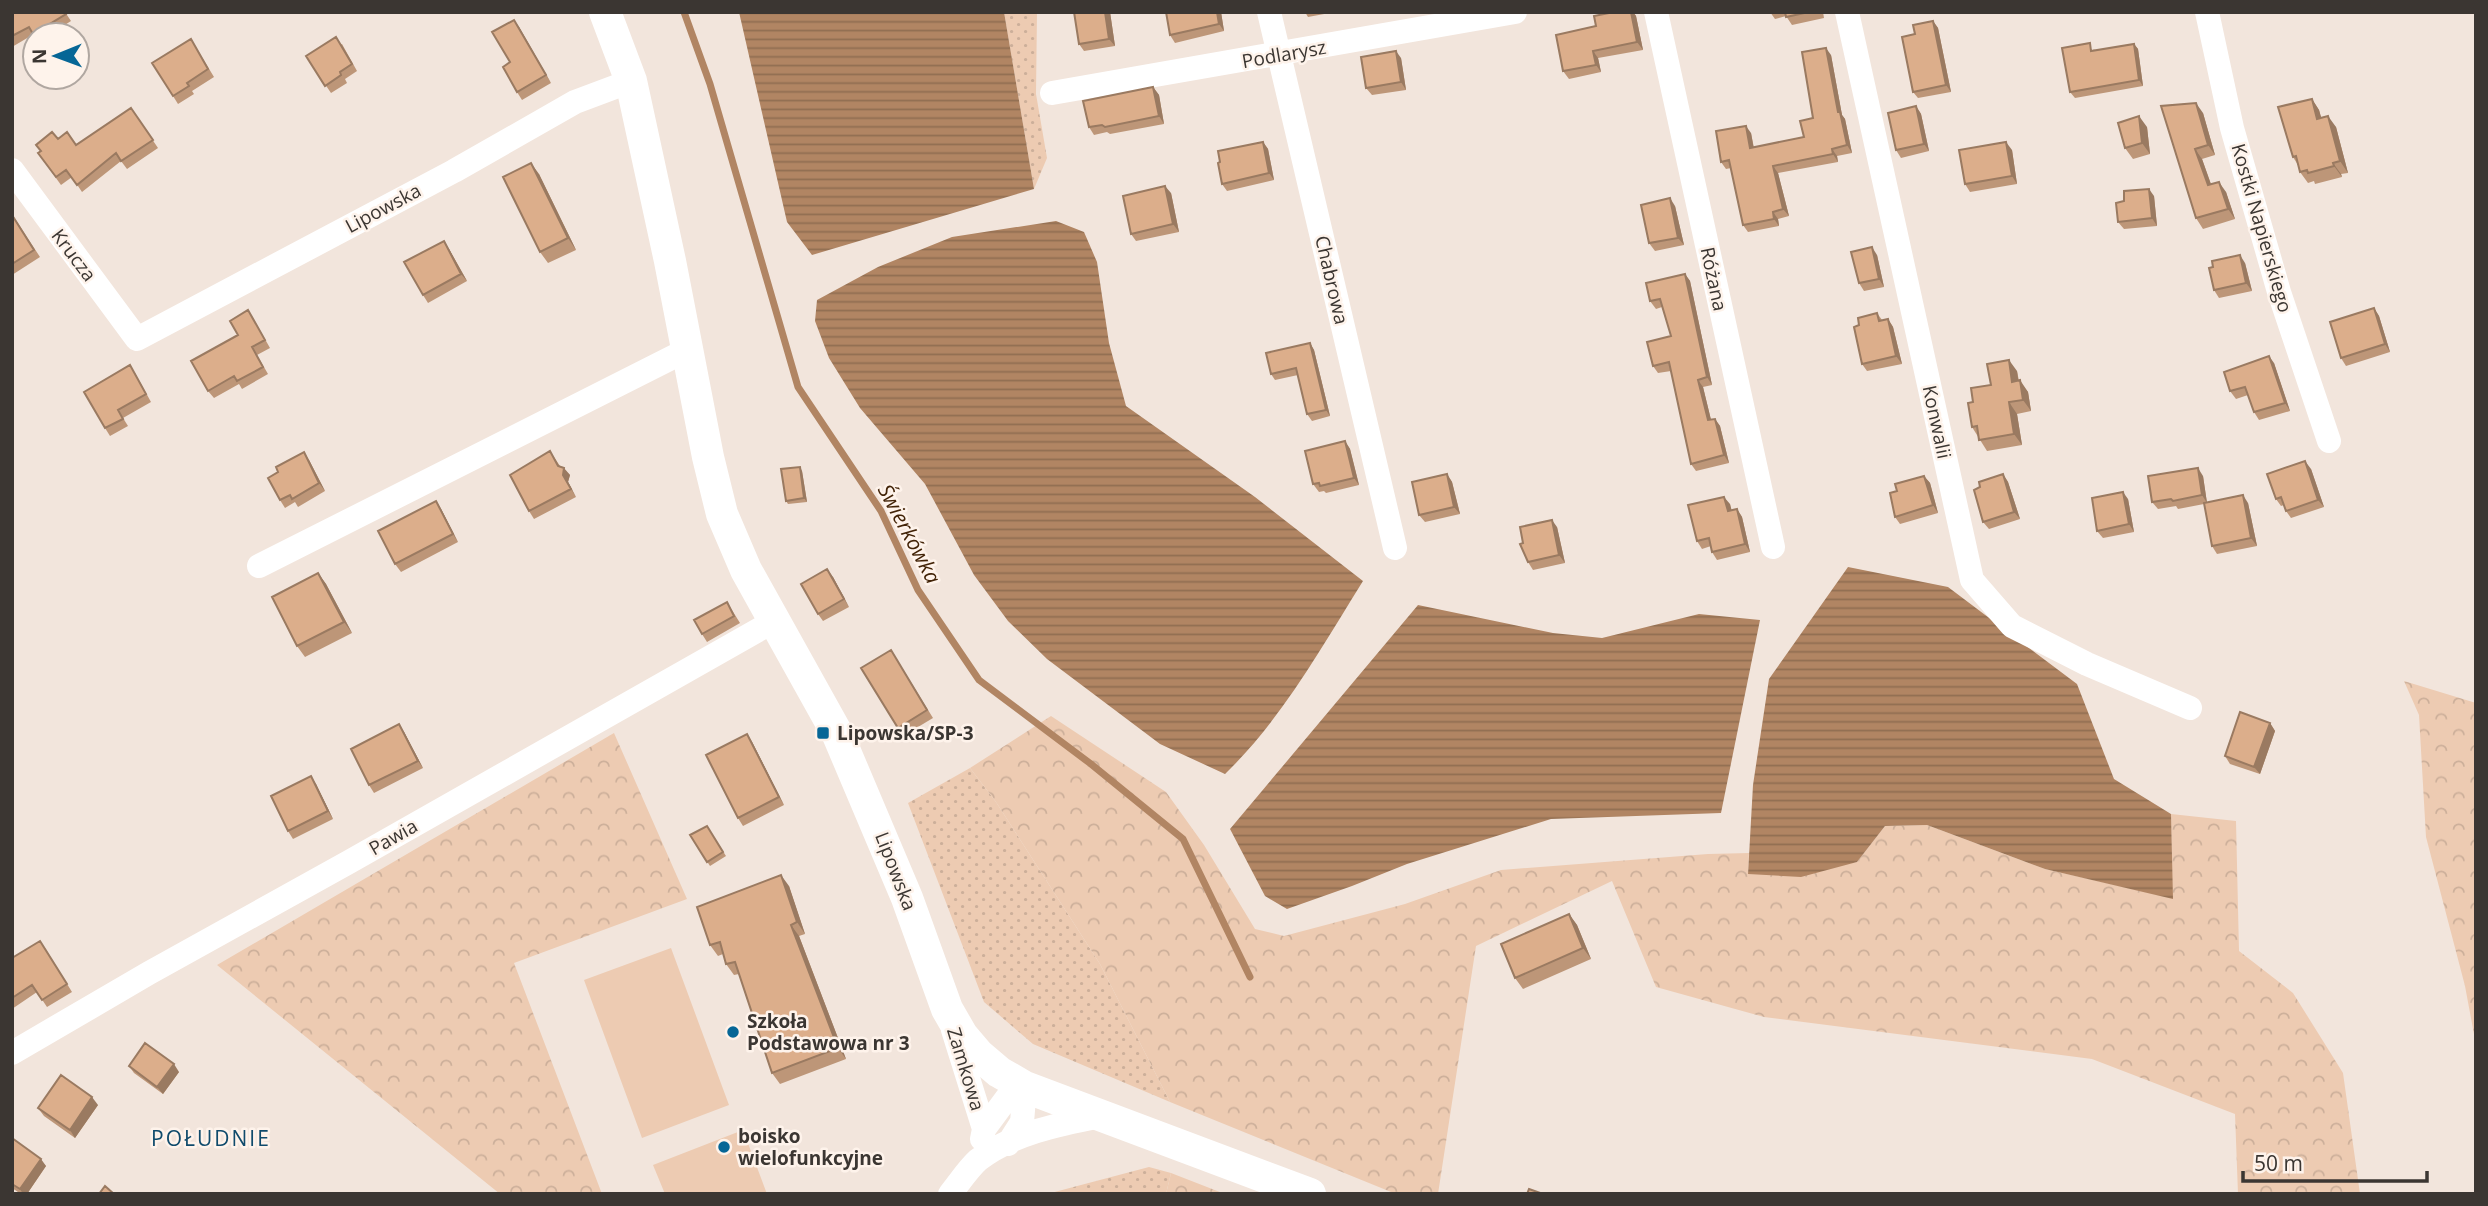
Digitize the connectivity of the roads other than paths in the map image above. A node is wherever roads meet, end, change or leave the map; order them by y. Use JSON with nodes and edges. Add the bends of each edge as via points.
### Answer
{"nodes":[{"id":1,"x":605,"y":12,"type":"edge"},
{"id":2,"x":1269,"y":12,"type":"edge"},
{"id":3,"x":1515,"y":12,"type":"edge"},
{"id":4,"x":1656,"y":12,"type":"edge"},
{"id":5,"x":1847,"y":12,"type":"edge"},
{"id":6,"x":2207,"y":12,"type":"edge"},
{"id":7,"x":1279,"y":55,"type":"junction"},
{"id":8,"x":631,"y":81,"type":"junction"},
{"id":9,"x":1052,"y":93,"type":"dead end"},
{"id":10,"x":12,"y":170,"type":"edge"},
{"id":11,"x":137,"y":339,"type":"joint"},
{"id":12,"x":687,"y":350,"type":"junction"},
{"id":13,"x":2329,"y":441,"type":"dead end"},
{"id":14,"x":1773,"y":547,"type":"dead end"},
{"id":15,"x":1395,"y":548,"type":"dead end"},
{"id":16,"x":259,"y":566,"type":"dead end"},
{"id":17,"x":774,"y":621,"type":"junction"},
{"id":18,"x":2190,"y":708,"type":"dead end"},
{"id":19,"x":947,"y":1009,"type":"junction"},
{"id":20,"x":12,"y":1053,"type":"edge"},
{"id":21,"x":1022,"y":1085,"type":"junction"},
{"id":22,"x":1101,"y":1116,"type":"junction"},
{"id":23,"x":984,"y":1129,"type":"junction"},
{"id":24,"x":1008,"y":1144,"type":"junction"},
{"id":25,"x":978,"y":1161,"type":"junction"},
{"id":26,"x":950,"y":1194,"type":"edge"},
{"id":27,"x":1310,"y":1194,"type":"edge"}],
"edges":[{"from":1,"to":8,"type":"street","name":"Lipowska"},
{"from":2,"to":7,"type":"street","name":"Chabrowa"},
{"from":3,"to":7,"type":"street","name":"Podlarysz"},
{"from":4,"to":14,"type":"street","name":"Różana"},
{"from":5,"to":18,"type":"street","name":"Konwalii","via":[[1972,580],[2012,626]]},
{"from":6,"to":13,"type":"street","name":"Kostki Napierskiego","via":[[2232,128],[2279,292]]},
{"from":7,"to":9,"type":"street","name":"Podlarysz"},
{"from":7,"to":15,"type":"street","name":"Chabrowa"},
{"from":8,"to":11,"type":"street","name":"Lipowska","via":[[575,102]]},
{"from":8,"to":12,"type":"street","name":"Lipowska"},
{"from":10,"to":11,"type":"street","name":"Krucza"},
{"from":12,"to":16,"type":"street"},
{"from":12,"to":17,"type":"street","name":"Lipowska","via":[[722,514]]},
{"from":17,"to":19,"type":"street","name":"Lipowska","via":[[838,735],[907,898]]},
{"from":17,"to":20,"type":"street","name":"Pawia"},
{"from":19,"to":21,"type":"street","name":"Lipowska","via":[[979,1055]]},
{"from":19,"to":23,"type":"street","name":"Zamkowa"},
{"from":21,"to":22,"type":"street","name":"Lipowska"},
{"from":21,"to":23,"type":"street","name":"Zamkowa","via":[[1006,1096]]},
{"from":21,"to":24,"type":"street","via":[[1022,1122]]},
{"from":22,"to":24,"type":"street","name":"Zamkowa","via":[[1050,1126]]},
{"from":22,"to":27,"type":"street","name":"Lipowska"},
{"from":23,"to":25,"type":"street","name":"Zamkowa"},
{"from":24,"to":25,"type":"street","name":"Zamkowa"},
{"from":25,"to":26,"type":"street","name":"Zamkowa"}]}
